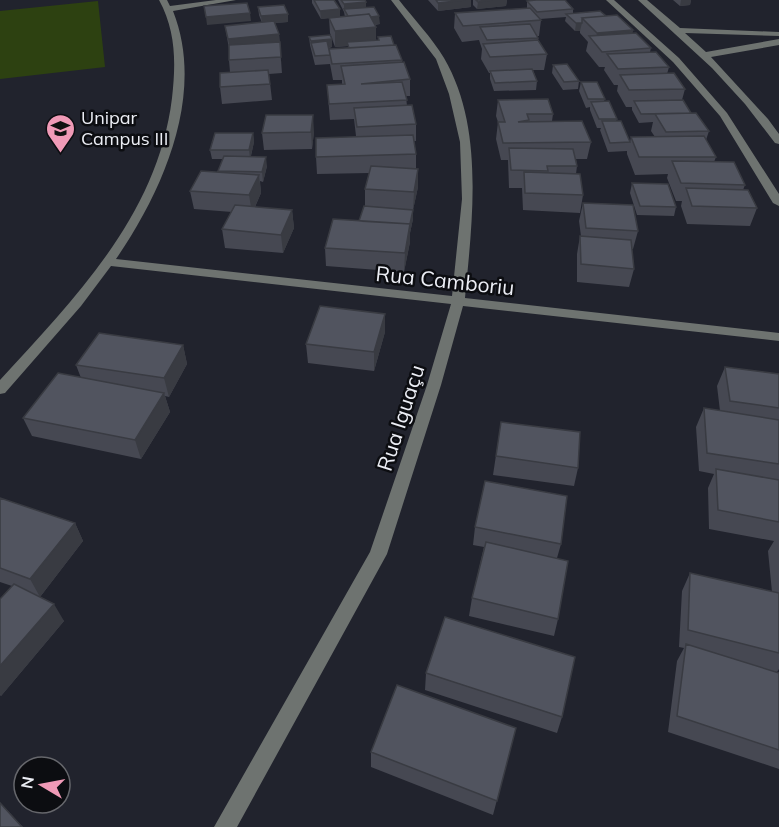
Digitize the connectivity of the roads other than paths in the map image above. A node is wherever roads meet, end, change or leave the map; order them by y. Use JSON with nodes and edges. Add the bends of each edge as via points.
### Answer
{"nodes":[{"id":1,"x":232,"y":0,"type":"edge"},
{"id":2,"x":395,"y":0,"type":"edge"},
{"id":3,"x":610,"y":0,"type":"edge"},
{"id":4,"x":642,"y":0,"type":"edge"},
{"id":5,"x":166,"y":4,"type":"edge"},
{"id":6,"x":678,"y":30,"type":"junction"},
{"id":7,"x":779,"y":34,"type":"edge"},
{"id":8,"x":779,"y":42,"type":"edge"},
{"id":9,"x":705,"y":55,"type":"junction"},
{"id":10,"x":779,"y":141,"type":"edge"},
{"id":11,"x":779,"y":203,"type":"edge"},
{"id":12,"x":107,"y":262,"type":"junction"},
{"id":13,"x":458,"y":302,"type":"junction"},
{"id":14,"x":779,"y":337,"type":"edge"},
{"id":15,"x":0,"y":389,"type":"edge"},
{"id":16,"x":225,"y":827,"type":"edge"}],
"edges":[{"from":1,"to":5,"type":"street"},
{"from":2,"to":13,"type":"street","name":"Rua Iguaçu","via":[[440,59],[454,94],[465,142],[468,199]]},
{"from":3,"to":11,"type":"street","via":[[676,60],[724,115]]},
{"from":4,"to":6,"type":"street"},
{"from":5,"to":12,"type":"street","via":[[181,64],[171,137],[143,210]]},
{"from":6,"to":7,"type":"street"},
{"from":6,"to":9,"type":"street"},
{"from":8,"to":9,"type":"street"},
{"from":9,"to":10,"type":"street","via":[[754,107]]},
{"from":12,"to":13,"type":"street","name":"Rua Camboriu"},
{"from":12,"to":15,"type":"street","via":[[80,301]]},
{"from":13,"to":14,"type":"street","name":"Rua Camboriu"},
{"from":13,"to":16,"type":"street","name":"Rua Iguaçu","via":[[378,554]]}]}
